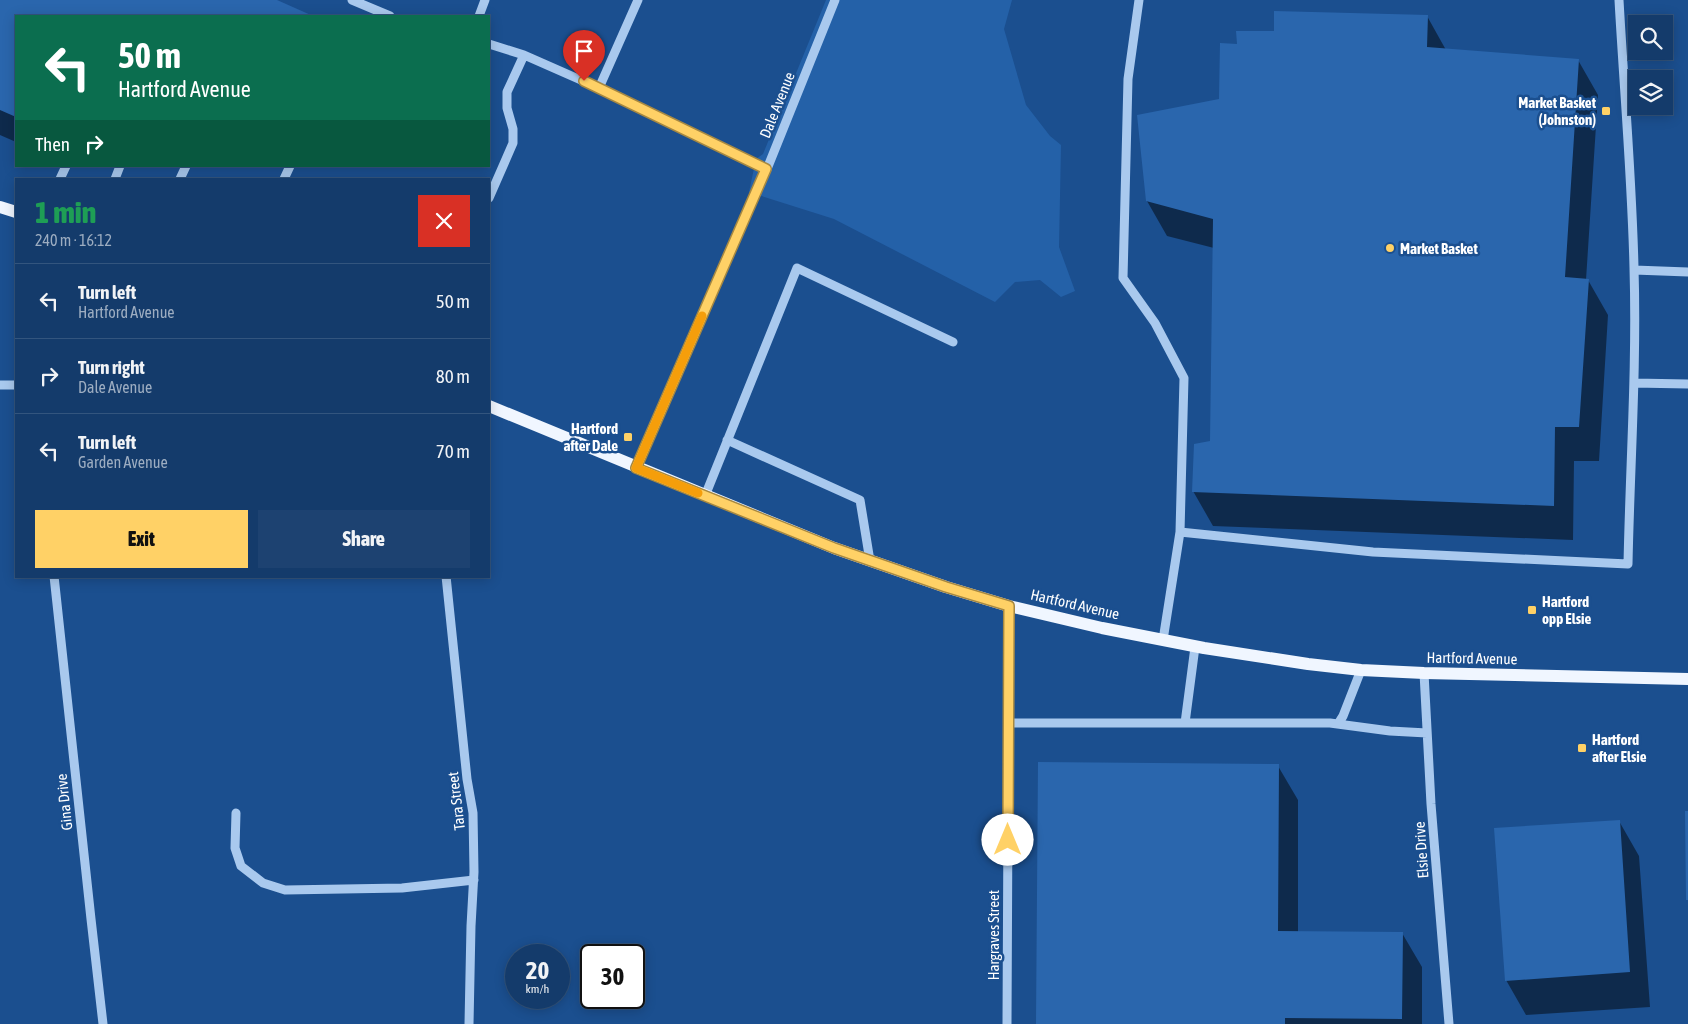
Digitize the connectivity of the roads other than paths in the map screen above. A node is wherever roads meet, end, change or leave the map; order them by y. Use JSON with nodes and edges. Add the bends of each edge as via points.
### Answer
{"nodes":[{"id":1,"x":352,"y":0,"type":"edge"},
{"id":2,"x":485,"y":0,"type":"edge"},
{"id":3,"x":638,"y":0,"type":"edge"},
{"id":4,"x":835,"y":0,"type":"edge"},
{"id":5,"x":1139,"y":0,"type":"edge"},
{"id":6,"x":1619,"y":0,"type":"edge"},
{"id":7,"x":388,"y":15,"type":"edge"},
{"id":8,"x":479,"y":15,"type":"edge"},
{"id":9,"x":490,"y":44,"type":"edge"},
{"id":10,"x":524,"y":55,"type":"junction"},
{"id":11,"x":599,"y":88,"type":"junction"},
{"id":12,"x":766,"y":169,"type":"junction"},
{"id":13,"x":490,"y":196,"type":"edge"},
{"id":14,"x":0,"y":207,"type":"edge"},
{"id":15,"x":15,"y":212,"type":"edge"},
{"id":16,"x":1634,"y":270,"type":"junction"},
{"id":17,"x":1688,"y":272,"type":"edge"},
{"id":18,"x":953,"y":342,"type":"dead end"},
{"id":19,"x":1634,"y":383,"type":"junction"},
{"id":20,"x":1688,"y":384,"type":"edge"},
{"id":21,"x":0,"y":385,"type":"edge"},
{"id":22,"x":15,"y":385,"type":"edge"},
{"id":23,"x":490,"y":406,"type":"edge"},
{"id":24,"x":728,"y":440,"type":"junction"},
{"id":25,"x":636,"y":468,"type":"junction"},
{"id":26,"x":705,"y":496,"type":"junction"},
{"id":27,"x":1180,"y":532,"type":"junction"},
{"id":28,"x":870,"y":561,"type":"junction"},
{"id":29,"x":54,"y":578,"type":"edge"},
{"id":30,"x":446,"y":578,"type":"edge"},
{"id":31,"x":1009,"y":606,"type":"junction"},
{"id":32,"x":1163,"y":640,"type":"junction"},
{"id":33,"x":1195,"y":647,"type":"junction"},
{"id":34,"x":1361,"y":670,"type":"junction"},
{"id":35,"x":1424,"y":673,"type":"junction"},
{"id":36,"x":1688,"y":679,"type":"edge"},
{"id":37,"x":1008,"y":723,"type":"junction"},
{"id":38,"x":1185,"y":723,"type":"junction"},
{"id":39,"x":1338,"y":724,"type":"junction"},
{"id":40,"x":1427,"y":733,"type":"junction"},
{"id":41,"x":236,"y":813,"type":"dead end"},
{"id":42,"x":474,"y":880,"type":"junction"},
{"id":43,"x":104,"y":1024,"type":"edge"},
{"id":44,"x":469,"y":1024,"type":"edge"},
{"id":45,"x":1007,"y":1024,"type":"edge"},
{"id":46,"x":1449,"y":1024,"type":"edge"}],
"edges":[{"from":1,"to":7,"type":"street"},
{"from":2,"to":8,"type":"street"},
{"from":3,"to":11,"type":"street"},
{"from":4,"to":12,"type":"street","name":"Dale Avenue"},
{"from":5,"to":27,"type":"street","via":[[1128,79],[1122,278],[1155,323],[1184,378]]},
{"from":6,"to":16,"type":"street"},
{"from":9,"to":10,"type":"street"},
{"from":10,"to":11,"type":"street"},
{"from":10,"to":13,"type":"street","via":[[507,92],[513,143]]},
{"from":11,"to":12,"type":"street"},
{"from":12,"to":25,"type":"street","name":"Dale Avenue"},
{"from":14,"to":15,"type":"main road"},
{"from":16,"to":17,"type":"street"},
{"from":16,"to":19,"type":"street"},
{"from":18,"to":24,"type":"street","via":[[797,268]]},
{"from":19,"to":20,"type":"street"},
{"from":19,"to":27,"type":"street","via":[[1628,564],[1373,552]]},
{"from":21,"to":22,"type":"street"},
{"from":23,"to":25,"type":"main road","name":"Hartford Avenue"},
{"from":24,"to":26,"type":"street"},
{"from":24,"to":28,"type":"street","via":[[860,500]]},
{"from":25,"to":26,"type":"main road","name":"Hartford Avenue"},
{"from":26,"to":28,"type":"main road","name":"Hartford Avenue"},
{"from":27,"to":32,"type":"street"},
{"from":28,"to":31,"type":"main road","name":"Hartford Avenue"},
{"from":29,"to":43,"type":"street","name":"Gina Drive"},
{"from":30,"to":42,"type":"street","name":"Tara Street","via":[[466,779],[473,813]]},
{"from":31,"to":32,"type":"main road","name":"Hartford Avenue"},
{"from":31,"to":37,"type":"street","name":"Hargraves Street"},
{"from":32,"to":33,"type":"main road","name":"Hartford Avenue"},
{"from":33,"to":34,"type":"main road","name":"Hartford Avenue"},
{"from":33,"to":38,"type":"street"},
{"from":34,"to":35,"type":"main road","name":"Hartford Avenue"},
{"from":34,"to":39,"type":"street"},
{"from":35,"to":36,"type":"main road","name":"Hartford Avenue"},
{"from":35,"to":40,"type":"street","name":"Elsie Drive"},
{"from":37,"to":38,"type":"street"},
{"from":37,"to":45,"type":"street","name":"Hargraves Street"},
{"from":38,"to":39,"type":"street"},
{"from":39,"to":40,"type":"street"},
{"from":40,"to":46,"type":"street","name":"Elsie Drive"},
{"from":41,"to":42,"type":"street","via":[[235,848],[241,866],[263,883],[285,890],[402,888]]},
{"from":42,"to":44,"type":"street","name":"Tara Street"}]}
